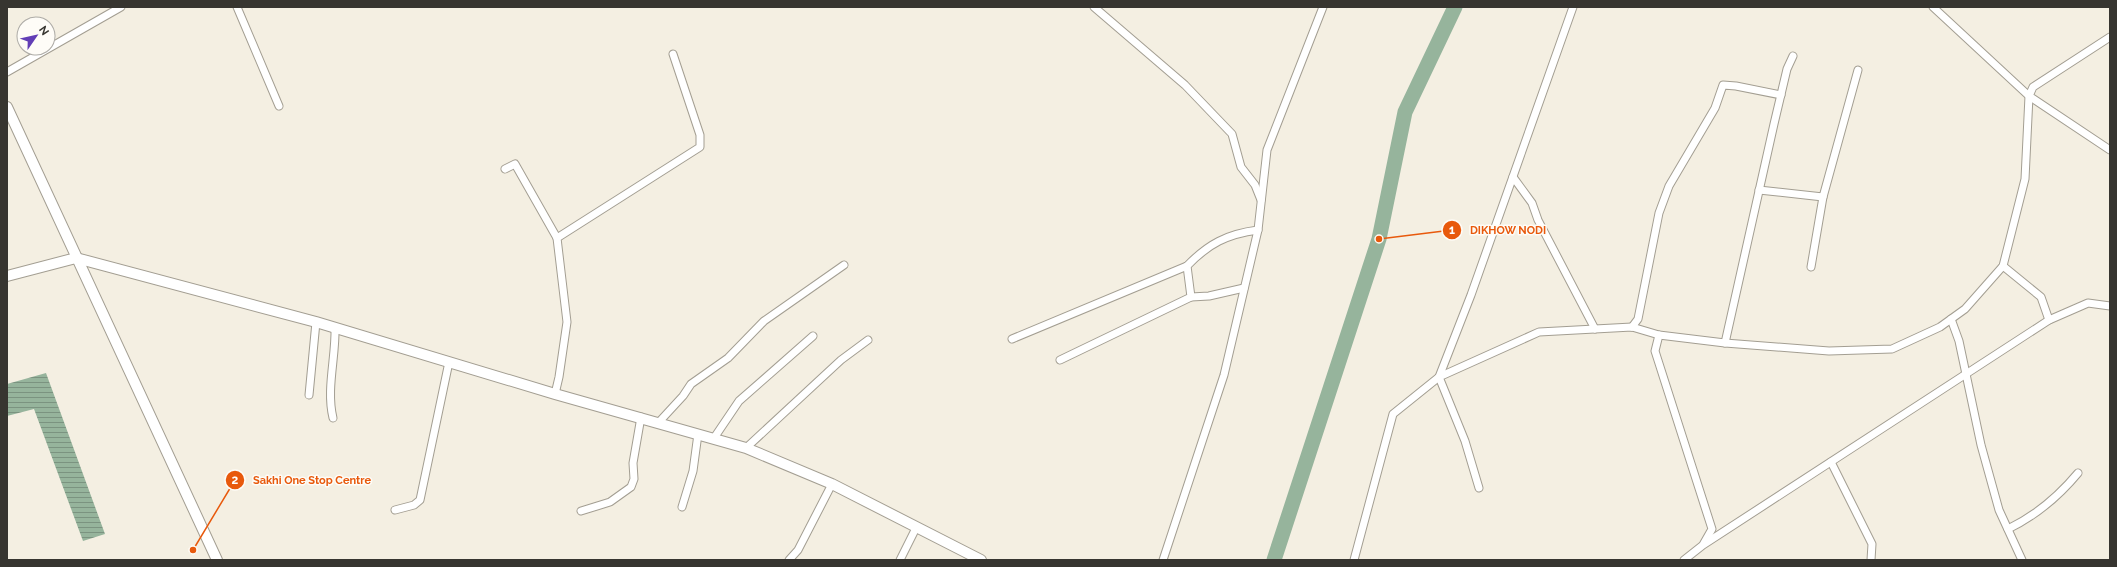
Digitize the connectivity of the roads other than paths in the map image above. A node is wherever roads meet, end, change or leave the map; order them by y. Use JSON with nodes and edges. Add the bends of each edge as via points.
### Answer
{"nodes":[{"id":1,"x":121,"y":7,"type":"edge"},
{"id":2,"x":237,"y":7,"type":"edge"},
{"id":3,"x":1094,"y":7,"type":"edge"},
{"id":4,"x":1323,"y":7,"type":"edge"},
{"id":5,"x":1573,"y":7,"type":"edge"},
{"id":6,"x":1934,"y":7,"type":"edge"},
{"id":7,"x":2110,"y":37,"type":"edge"},
{"id":8,"x":674,"y":54,"type":"dead end"},
{"id":9,"x":1793,"y":56,"type":"dead end"},
{"id":10,"x":1858,"y":70,"type":"dead end"},
{"id":11,"x":7,"y":72,"type":"edge"},
{"id":12,"x":1781,"y":94,"type":"junction"},
{"id":13,"x":2029,"y":96,"type":"junction"},
{"id":14,"x":279,"y":106,"type":"dead end"},
{"id":15,"x":7,"y":108,"type":"edge"},
{"id":16,"x":2110,"y":150,"type":"edge"},
{"id":17,"x":505,"y":169,"type":"dead end"},
{"id":18,"x":1513,"y":177,"type":"junction"},
{"id":19,"x":1759,"y":190,"type":"junction"},
{"id":20,"x":1823,"y":197,"type":"junction"},
{"id":21,"x":1261,"y":201,"type":"junction"},
{"id":22,"x":1258,"y":230,"type":"junction"},
{"id":23,"x":556,"y":238,"type":"junction"},
{"id":24,"x":76,"y":258,"type":"junction"},
{"id":25,"x":844,"y":265,"type":"dead end"},
{"id":26,"x":1187,"y":266,"type":"junction"},
{"id":27,"x":2003,"y":266,"type":"junction"},
{"id":28,"x":1811,"y":267,"type":"dead end"},
{"id":29,"x":7,"y":276,"type":"edge"},
{"id":30,"x":1244,"y":288,"type":"junction"},
{"id":31,"x":1191,"y":297,"type":"junction"},
{"id":32,"x":2110,"y":306,"type":"edge"},
{"id":33,"x":1952,"y":319,"type":"junction"},
{"id":34,"x":2049,"y":320,"type":"junction"},
{"id":35,"x":316,"y":322,"type":"junction"},
{"id":36,"x":335,"y":327,"type":"junction"},
{"id":37,"x":1632,"y":327,"type":"junction"},
{"id":38,"x":1595,"y":329,"type":"junction"},
{"id":39,"x":1659,"y":335,"type":"junction"},
{"id":40,"x":813,"y":336,"type":"dead end"},
{"id":41,"x":1012,"y":339,"type":"dead end"},
{"id":42,"x":868,"y":340,"type":"dead end"},
{"id":43,"x":1725,"y":343,"type":"junction"},
{"id":44,"x":1060,"y":360,"type":"dead end"},
{"id":45,"x":449,"y":362,"type":"junction"},
{"id":46,"x":1966,"y":375,"type":"junction"},
{"id":47,"x":1439,"y":377,"type":"junction"},
{"id":48,"x":554,"y":394,"type":"junction"},
{"id":49,"x":309,"y":395,"type":"dead end"},
{"id":50,"x":641,"y":417,"type":"junction"},
{"id":51,"x":333,"y":418,"type":"dead end"},
{"id":52,"x":659,"y":422,"type":"junction"},
{"id":53,"x":698,"y":434,"type":"junction"},
{"id":54,"x":714,"y":438,"type":"junction"},
{"id":55,"x":746,"y":448,"type":"junction"},
{"id":56,"x":1831,"y":462,"type":"junction"},
{"id":57,"x":2078,"y":473,"type":"dead end"},
{"id":58,"x":832,"y":484,"type":"junction"},
{"id":59,"x":1480,"y":488,"type":"dead end"},
{"id":60,"x":682,"y":507,"type":"dead end"},
{"id":61,"x":395,"y":510,"type":"dead end"},
{"id":62,"x":581,"y":511,"type":"dead end"},
{"id":63,"x":916,"y":528,"type":"junction"},
{"id":64,"x":2008,"y":529,"type":"junction"},
{"id":65,"x":1703,"y":545,"type":"junction"},
{"id":66,"x":217,"y":560,"type":"edge"},
{"id":67,"x":789,"y":560,"type":"edge"},
{"id":68,"x":900,"y":560,"type":"edge"},
{"id":69,"x":981,"y":560,"type":"edge"},
{"id":70,"x":1163,"y":560,"type":"edge"},
{"id":71,"x":1354,"y":560,"type":"edge"},
{"id":72,"x":1684,"y":560,"type":"edge"},
{"id":73,"x":1871,"y":560,"type":"edge"},
{"id":74,"x":2022,"y":560,"type":"edge"}],
"edges":[{"from":1,"to":11,"type":"street"},
{"from":2,"to":14,"type":"street"},
{"from":3,"to":21,"type":"street","via":[[1185,85],[1232,134],[1241,167],[1255,185]]},
{"from":4,"to":21,"type":"street","via":[[1267,150]]},
{"from":5,"to":18,"type":"street"},
{"from":6,"to":13,"type":"street"},
{"from":7,"to":13,"type":"street","via":[[2033,87]]},
{"from":8,"to":23,"type":"street","via":[[700,135],[700,147]]},
{"from":9,"to":12,"type":"street"},
{"from":10,"to":20,"type":"street"},
{"from":12,"to":19,"type":"street"},
{"from":12,"to":37,"type":"street","via":[[1723,85],[1715,108],[1669,186],[1659,213],[1638,319]]},
{"from":13,"to":16,"type":"street"},
{"from":13,"to":27,"type":"street","via":[[2025,179]]},
{"from":15,"to":24,"type":"main road"},
{"from":17,"to":23,"type":"street","via":[[515,164]]},
{"from":18,"to":38,"type":"street","via":[[1522,186],[1532,204]]},
{"from":18,"to":47,"type":"street","via":[[1472,295]]},
{"from":19,"to":20,"type":"street"},
{"from":19,"to":43,"type":"street"},
{"from":20,"to":28,"type":"street"},
{"from":21,"to":22,"type":"street"},
{"from":22,"to":26,"type":"street","via":[[1238,232],[1204,248]]},
{"from":22,"to":30,"type":"street"},
{"from":23,"to":48,"type":"street","via":[[567,322],[560,377]]},
{"from":24,"to":29,"type":"main road"},
{"from":24,"to":35,"type":"main road"},
{"from":24,"to":66,"type":"main road"},
{"from":25,"to":52,"type":"street","via":[[764,321],[728,358],[691,384]]},
{"from":26,"to":31,"type":"street"},
{"from":26,"to":41,"type":"street"},
{"from":27,"to":33,"type":"street","via":[[1965,309]]},
{"from":27,"to":34,"type":"street","via":[[2041,297]]},
{"from":30,"to":31,"type":"street","via":[[1209,296]]},
{"from":30,"to":70,"type":"street","via":[[1224,375]]},
{"from":31,"to":44,"type":"street"},
{"from":32,"to":34,"type":"street","via":[[2088,303]]},
{"from":33,"to":43,"type":"street","via":[[1892,349],[1829,350]]},
{"from":33,"to":46,"type":"street"},
{"from":34,"to":46,"type":"street"},
{"from":35,"to":36,"type":"main road"},
{"from":35,"to":49,"type":"street"},
{"from":36,"to":45,"type":"main road"},
{"from":36,"to":51,"type":"street","via":[[330,405]]},
{"from":37,"to":38,"type":"street"},
{"from":37,"to":39,"type":"street"},
{"from":38,"to":47,"type":"street","via":[[1539,332]]},
{"from":39,"to":43,"type":"street"},
{"from":39,"to":65,"type":"street","via":[[1655,352],[1712,529]]},
{"from":40,"to":54,"type":"street","via":[[739,401]]},
{"from":42,"to":55,"type":"street","via":[[841,360]]},
{"from":45,"to":48,"type":"main road"},
{"from":45,"to":61,"type":"street","via":[[420,500],[414,506]]},
{"from":46,"to":56,"type":"street"},
{"from":46,"to":64,"type":"street","via":[[1981,445],[1999,510]]},
{"from":47,"to":59,"type":"street","via":[[1465,441]]},
{"from":47,"to":71,"type":"street","via":[[1393,414]]},
{"from":48,"to":50,"type":"main road"},
{"from":50,"to":52,"type":"main road"},
{"from":50,"to":62,"type":"street","via":[[631,487],[610,502]]},
{"from":52,"to":53,"type":"main road"},
{"from":53,"to":54,"type":"main road"},
{"from":53,"to":60,"type":"street","via":[[693,471]]},
{"from":54,"to":55,"type":"main road"},
{"from":55,"to":58,"type":"main road"},
{"from":56,"to":65,"type":"street"},
{"from":56,"to":73,"type":"street","via":[[1872,544]]},
{"from":57,"to":64,"type":"street","via":[[2059,495],[2029,519]]},
{"from":58,"to":63,"type":"main road"},
{"from":58,"to":67,"type":"street","via":[[805,538]]},
{"from":63,"to":68,"type":"street"},
{"from":63,"to":69,"type":"main road"},
{"from":64,"to":74,"type":"street"},
{"from":65,"to":72,"type":"street"}]}
